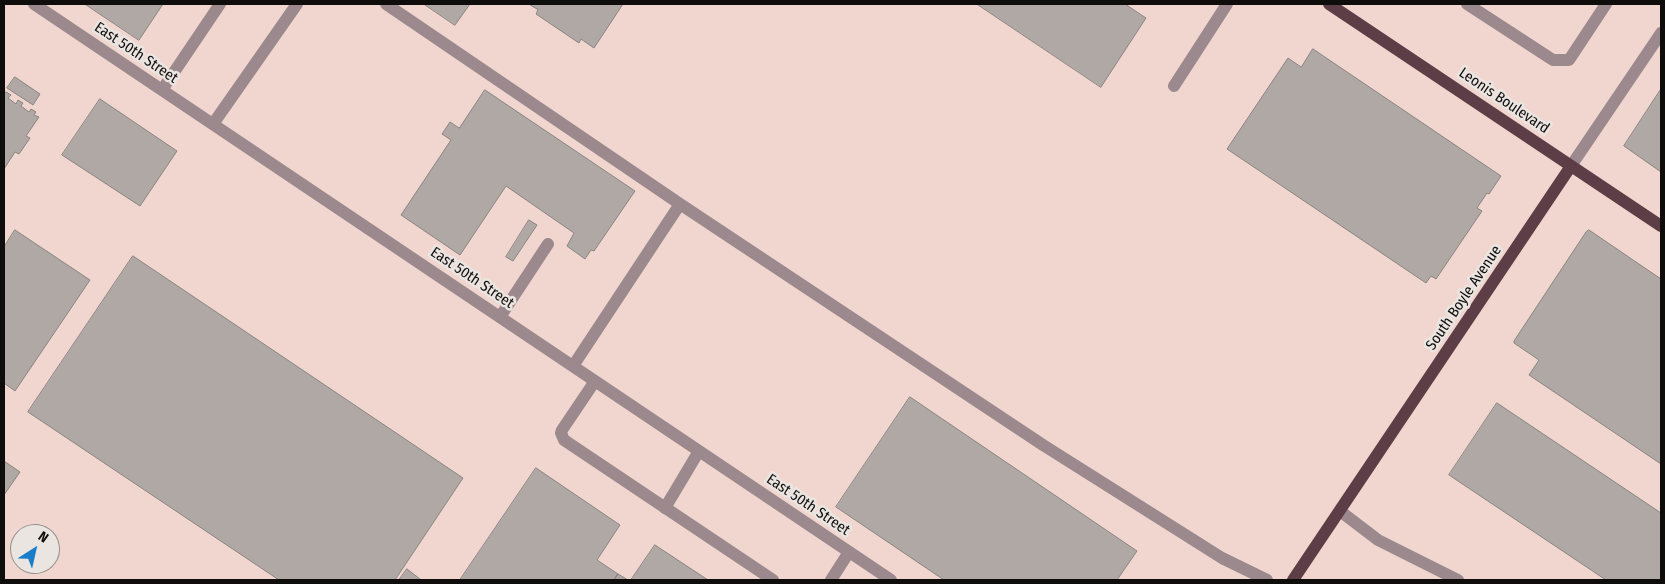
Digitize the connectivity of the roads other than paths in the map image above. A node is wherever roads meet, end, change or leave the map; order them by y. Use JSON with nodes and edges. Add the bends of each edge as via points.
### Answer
{"nodes":[{"id":1,"x":34,"y":4,"type":"edge"},
{"id":2,"x":220,"y":4,"type":"edge"},
{"id":3,"x":297,"y":4,"type":"edge"},
{"id":4,"x":386,"y":4,"type":"edge"},
{"id":5,"x":1227,"y":4,"type":"edge"},
{"id":6,"x":1330,"y":4,"type":"edge"},
{"id":7,"x":1468,"y":4,"type":"edge"},
{"id":8,"x":1606,"y":4,"type":"edge"},
{"id":9,"x":1661,"y":33,"type":"edge"},
{"id":10,"x":1174,"y":86,"type":"dead end"},
{"id":11,"x":162,"y":90,"type":"junction"},
{"id":12,"x":213,"y":124,"type":"junction"},
{"id":13,"x":1572,"y":166,"type":"junction"},
{"id":14,"x":680,"y":204,"type":"junction"},
{"id":15,"x":1661,"y":226,"type":"edge"},
{"id":16,"x":548,"y":244,"type":"dead end"},
{"id":17,"x":500,"y":317,"type":"junction"},
{"id":18,"x":574,"y":366,"type":"junction"},
{"id":19,"x":595,"y":381,"type":"junction"},
{"id":20,"x":699,"y":451,"type":"junction"},
{"id":21,"x":665,"y":508,"type":"junction"},
{"id":22,"x":1340,"y":511,"type":"junction"},
{"id":23,"x":849,"y":552,"type":"junction"},
{"id":24,"x":774,"y":580,"type":"edge"},
{"id":25,"x":831,"y":580,"type":"edge"},
{"id":26,"x":891,"y":580,"type":"edge"},
{"id":27,"x":1267,"y":580,"type":"edge"},
{"id":28,"x":1293,"y":580,"type":"edge"},
{"id":29,"x":1458,"y":580,"type":"edge"}],
"edges":[{"from":1,"to":11,"type":"street","name":"East 50th Street"},
{"from":2,"to":11,"type":"street"},
{"from":3,"to":12,"type":"street"},
{"from":4,"to":14,"type":"street"},
{"from":5,"to":10,"type":"street"},
{"from":6,"to":13,"type":"main road","name":"Leonis Boulevard"},
{"from":7,"to":8,"type":"street","via":[[1552,60],[1569,60]]},
{"from":9,"to":13,"type":"street","name":"South Boyle Avenue"},
{"from":11,"to":12,"type":"street","name":"East 50th Street"},
{"from":12,"to":17,"type":"street","name":"East 50th Street"},
{"from":13,"to":15,"type":"main road","name":"Leonis Boulevard"},
{"from":13,"to":22,"type":"main road","name":"South Boyle Avenue"},
{"from":14,"to":18,"type":"street"},
{"from":14,"to":27,"type":"street","via":[[1043,445],[1222,558]]},
{"from":16,"to":17,"type":"street"},
{"from":17,"to":18,"type":"street","name":"East 50th Street"},
{"from":18,"to":19,"type":"street","name":"East 50th Street"},
{"from":19,"to":20,"type":"street","name":"East 50th Street"},
{"from":19,"to":21,"type":"street","via":[[562,430],[564,440]]},
{"from":20,"to":21,"type":"street"},
{"from":20,"to":23,"type":"street","name":"East 50th Street"},
{"from":21,"to":24,"type":"street"},
{"from":22,"to":28,"type":"main road","name":"South Boyle Avenue"},
{"from":22,"to":29,"type":"street","via":[[1378,540]]},
{"from":23,"to":25,"type":"street"},
{"from":23,"to":26,"type":"street","name":"East 50th Street"}]}
